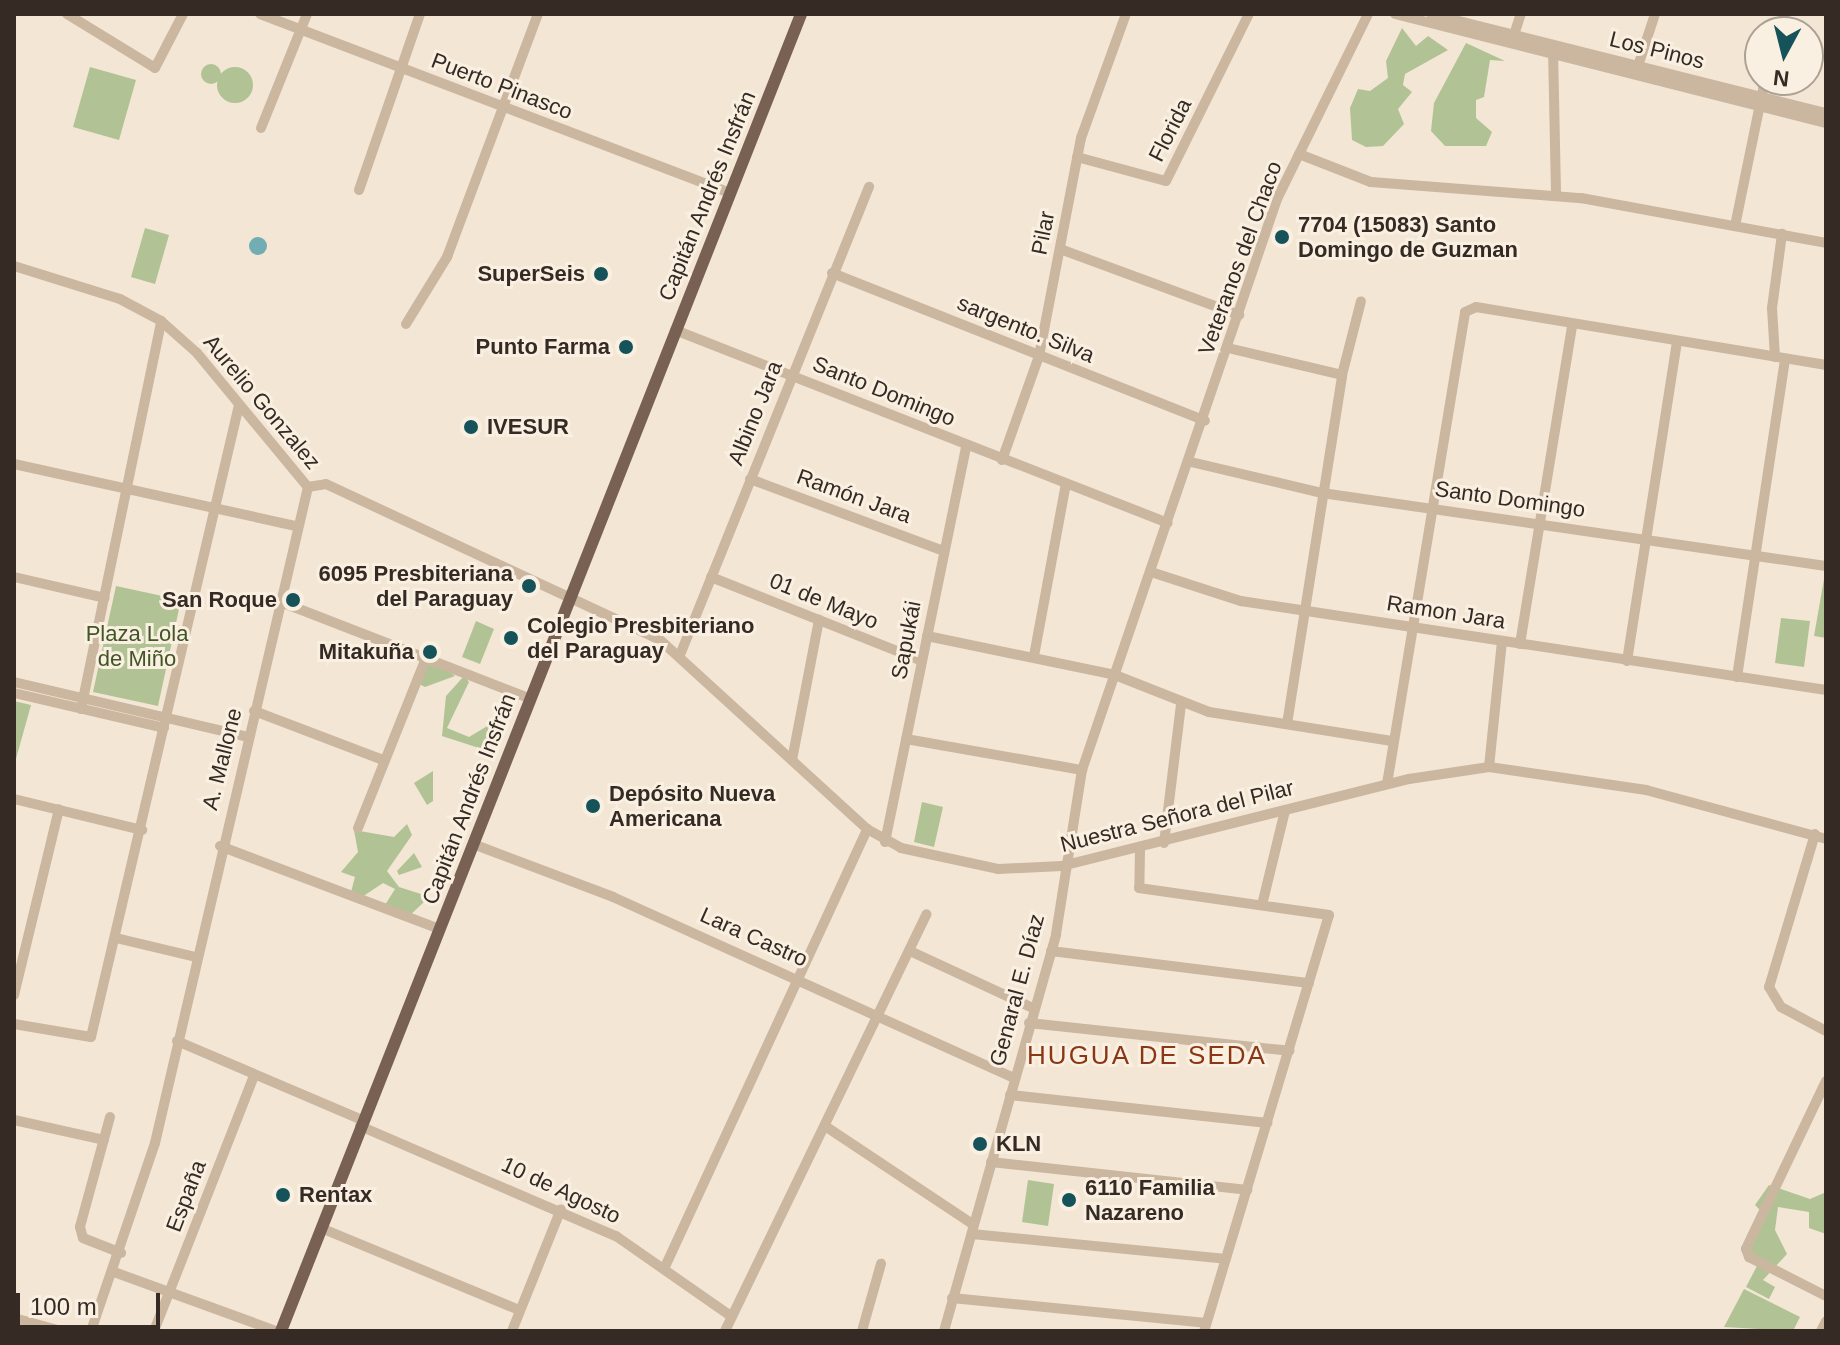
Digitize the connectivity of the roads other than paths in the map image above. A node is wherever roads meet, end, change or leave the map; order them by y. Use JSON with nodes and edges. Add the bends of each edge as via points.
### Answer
{"nodes":[{"id":1,"x":67,"y":14,"type":"edge"},
{"id":2,"x":183,"y":14,"type":"edge"},
{"id":3,"x":260,"y":14,"type":"edge"},
{"id":4,"x":307,"y":14,"type":"edge"},
{"id":5,"x":420,"y":14,"type":"edge"},
{"id":6,"x":538,"y":14,"type":"edge"},
{"id":7,"x":801,"y":14,"type":"edge"},
{"id":8,"x":1126,"y":14,"type":"edge"},
{"id":9,"x":1249,"y":14,"type":"edge"},
{"id":10,"x":1368,"y":14,"type":"edge"},
{"id":11,"x":1395,"y":14,"type":"edge"},
{"id":12,"x":1431,"y":14,"type":"edge"},
{"id":13,"x":1521,"y":14,"type":"edge"},
{"id":14,"x":1655,"y":14,"type":"edge"},
{"id":15,"x":301,"y":30,"type":"junction"},
{"id":16,"x":1512,"y":39,"type":"junction"},
{"id":17,"x":1553,"y":49,"type":"junction"},
{"id":18,"x":1638,"y":66,"type":"junction"},
{"id":19,"x":400,"y":69,"type":"junction"},
{"id":20,"x":1760,"y":96,"type":"edge"},
{"id":21,"x":1758,"y":101,"type":"junction"},
{"id":22,"x":502,"y":107,"type":"junction"},
{"id":23,"x":1826,"y":113,"type":"edge"},
{"id":24,"x":1826,"y":123,"type":"edge"},
{"id":25,"x":261,"y":128,"type":"dead end"},
{"id":26,"x":1299,"y":154,"type":"junction"},
{"id":27,"x":1077,"y":157,"type":"junction"},
{"id":28,"x":869,"y":187,"type":"dead end"},
{"id":29,"x":359,"y":190,"type":"dead end"},
{"id":30,"x":730,"y":193,"type":"junction"},
{"id":31,"x":1556,"y":195,"type":"junction"},
{"id":32,"x":1735,"y":226,"type":"junction"},
{"id":33,"x":1782,"y":234,"type":"junction"},
{"id":34,"x":1826,"y":243,"type":"edge"},
{"id":35,"x":1060,"y":249,"type":"junction"},
{"id":36,"x":14,"y":266,"type":"edge"},
{"id":37,"x":832,"y":273,"type":"junction"},
{"id":38,"x":1361,"y":301,"type":"dead end"},
{"id":39,"x":1239,"y":315,"type":"junction"},
{"id":40,"x":161,"y":321,"type":"junction"},
{"id":41,"x":406,"y":324,"type":"dead end"},
{"id":42,"x":1572,"y":326,"type":"junction"},
{"id":43,"x":675,"y":330,"type":"junction"},
{"id":44,"x":1677,"y":341,"type":"junction"},
{"id":45,"x":1228,"y":348,"type":"junction"},
{"id":46,"x":1039,"y":356,"type":"junction"},
{"id":47,"x":1780,"y":358,"type":"junction"},
{"id":48,"x":1826,"y":365,"type":"edge"},
{"id":49,"x":792,"y":375,"type":"junction"},
{"id":50,"x":1342,"y":375,"type":"junction"},
{"id":51,"x":239,"y":405,"type":"junction"},
{"id":52,"x":1205,"y":421,"type":"junction"},
{"id":53,"x":966,"y":446,"type":"junction"},
{"id":54,"x":1002,"y":460,"type":"junction"},
{"id":55,"x":1191,"y":462,"type":"junction"},
{"id":56,"x":14,"y":464,"type":"edge"},
{"id":57,"x":750,"y":479,"type":"junction"},
{"id":58,"x":1066,"y":484,"type":"junction"},
{"id":59,"x":308,"y":487,"type":"junction"},
{"id":60,"x":128,"y":489,"type":"junction"},
{"id":61,"x":1322,"y":493,"type":"junction"},
{"id":62,"x":214,"y":508,"type":"junction"},
{"id":63,"x":1430,"y":508,"type":"junction"},
{"id":64,"x":1168,"y":523,"type":"junction"},
{"id":65,"x":1540,"y":523,"type":"junction"},
{"id":66,"x":297,"y":526,"type":"junction"},
{"id":67,"x":1648,"y":540,"type":"junction"},
{"id":68,"x":944,"y":551,"type":"junction"},
{"id":69,"x":1757,"y":555,"type":"junction"},
{"id":70,"x":1826,"y":566,"type":"edge"},
{"id":71,"x":1151,"y":572,"type":"junction"},
{"id":72,"x":14,"y":577,"type":"edge"},
{"id":73,"x":711,"y":577,"type":"junction"},
{"id":74,"x":569,"y":596,"type":"junction"},
{"id":75,"x":105,"y":598,"type":"junction"},
{"id":76,"x":281,"y":602,"type":"junction"},
{"id":77,"x":1306,"y":611,"type":"junction"},
{"id":78,"x":819,"y":620,"type":"junction"},
{"id":79,"x":1409,"y":626,"type":"junction"},
{"id":80,"x":927,"y":636,"type":"junction"},
{"id":81,"x":1502,"y":642,"type":"junction"},
{"id":82,"x":1520,"y":644,"type":"junction"},
{"id":83,"x":680,"y":655,"type":"junction"},
{"id":84,"x":1034,"y":656,"type":"junction"},
{"id":85,"x":426,"y":658,"type":"junction"},
{"id":86,"x":922,"y":661,"type":"junction"},
{"id":87,"x":1627,"y":661,"type":"junction"},
{"id":88,"x":1115,"y":675,"type":"junction"},
{"id":89,"x":1737,"y":677,"type":"junction"},
{"id":90,"x":14,"y":682,"type":"edge"},
{"id":91,"x":1826,"y":690,"type":"edge"},
{"id":92,"x":14,"y":693,"type":"edge"},
{"id":93,"x":529,"y":698,"type":"junction"},
{"id":94,"x":82,"y":704,"type":"junction"},
{"id":95,"x":1181,"y":704,"type":"junction"},
{"id":96,"x":254,"y":711,"type":"junction"},
{"id":97,"x":165,"y":723,"type":"junction"},
{"id":98,"x":1287,"y":724,"type":"junction"},
{"id":99,"x":248,"y":737,"type":"junction"},
{"id":100,"x":906,"y":739,"type":"junction"},
{"id":101,"x":1392,"y":741,"type":"junction"},
{"id":102,"x":383,"y":760,"type":"junction"},
{"id":103,"x":792,"y":760,"type":"junction"},
{"id":104,"x":1489,"y":767,"type":"junction"},
{"id":105,"x":1082,"y":770,"type":"junction"},
{"id":106,"x":1387,"y":784,"type":"junction"},
{"id":107,"x":14,"y":799,"type":"edge"},
{"id":108,"x":59,"y":809,"type":"junction"},
{"id":109,"x":1285,"y":811,"type":"junction"},
{"id":110,"x":358,"y":828,"type":"dead end"},
{"id":111,"x":867,"y":829,"type":"junction"},
{"id":112,"x":142,"y":830,"type":"junction"},
{"id":113,"x":1815,"y":834,"type":"junction"},
{"id":114,"x":1826,"y":839,"type":"edge"},
{"id":115,"x":885,"y":842,"type":"junction"},
{"id":116,"x":1164,"y":843,"type":"junction"},
{"id":117,"x":473,"y":844,"type":"junction"},
{"id":118,"x":220,"y":846,"type":"junction"},
{"id":119,"x":1140,"y":849,"type":"junction"},
{"id":120,"x":1062,"y":866,"type":"junction"},
{"id":121,"x":1262,"y":905,"type":"junction"},
{"id":122,"x":927,"y":914,"type":"dead end"},
{"id":123,"x":440,"y":929,"type":"junction"},
{"id":124,"x":116,"y":938,"type":"junction"},
{"id":125,"x":910,"y":951,"type":"junction"},
{"id":126,"x":1051,"y":951,"type":"junction"},
{"id":127,"x":196,"y":957,"type":"junction"},
{"id":128,"x":794,"y":976,"type":"junction"},
{"id":129,"x":1309,"y":983,"type":"junction"},
{"id":130,"x":14,"y":995,"type":"edge"},
{"id":131,"x":1033,"y":1008,"type":"junction"},
{"id":132,"x":877,"y":1017,"type":"junction"},
{"id":133,"x":1029,"y":1023,"type":"junction"},
{"id":134,"x":14,"y":1024,"type":"edge"},
{"id":135,"x":1826,"y":1031,"type":"edge"},
{"id":136,"x":177,"y":1041,"type":"junction"},
{"id":137,"x":1289,"y":1051,"type":"junction"},
{"id":138,"x":254,"y":1076,"type":"junction"},
{"id":139,"x":1014,"y":1078,"type":"junction"},
{"id":140,"x":1826,"y":1081,"type":"edge"},
{"id":141,"x":1010,"y":1095,"type":"junction"},
{"id":142,"x":110,"y":1117,"type":"dead end"},
{"id":143,"x":14,"y":1120,"type":"edge"},
{"id":144,"x":361,"y":1123,"type":"junction"},
{"id":145,"x":1267,"y":1123,"type":"junction"},
{"id":146,"x":828,"y":1128,"type":"junction"},
{"id":147,"x":104,"y":1140,"type":"junction"},
{"id":148,"x":991,"y":1162,"type":"junction"},
{"id":149,"x":1247,"y":1190,"type":"junction"},
{"id":150,"x":561,"y":1209,"type":"junction"},
{"id":151,"x":321,"y":1228,"type":"junction"},
{"id":152,"x":973,"y":1230,"type":"junction"},
{"id":153,"x":121,"y":1253,"type":"junction"},
{"id":154,"x":1226,"y":1259,"type":"junction"},
{"id":155,"x":881,"y":1264,"type":"dead end"},
{"id":156,"x":664,"y":1269,"type":"junction"},
{"id":157,"x":114,"y":1272,"type":"junction"},
{"id":158,"x":171,"y":1293,"type":"junction"},
{"id":159,"x":1826,"y":1296,"type":"edge"},
{"id":160,"x":952,"y":1298,"type":"junction"},
{"id":161,"x":519,"y":1310,"type":"junction"},
{"id":162,"x":732,"y":1317,"type":"junction"},
{"id":163,"x":14,"y":1318,"type":"edge"},
{"id":164,"x":1826,"y":1321,"type":"edge"},
{"id":165,"x":1205,"y":1327,"type":"edge"},
{"id":166,"x":44,"y":1329,"type":"edge"},
{"id":167,"x":61,"y":1331,"type":"edge"},
{"id":168,"x":91,"y":1331,"type":"edge"},
{"id":169,"x":154,"y":1331,"type":"edge"},
{"id":170,"x":278,"y":1331,"type":"edge"},
{"id":171,"x":512,"y":1331,"type":"edge"},
{"id":172,"x":725,"y":1331,"type":"edge"},
{"id":173,"x":862,"y":1331,"type":"edge"},
{"id":174,"x":944,"y":1331,"type":"edge"},
{"id":175,"x":1821,"y":1331,"type":"edge"}],
"edges":[{"from":1,"to":2,"type":"street","via":[[156,68]]},
{"from":3,"to":15,"type":"street","name":"Puerto Pinasco"},
{"from":4,"to":15,"type":"street"},
{"from":5,"to":19,"type":"street"},
{"from":6,"to":22,"type":"street"},
{"from":7,"to":30,"type":"main road","name":"Capitán Andrés Insfrán"},
{"from":8,"to":27,"type":"street","name":"Pilar"},
{"from":9,"to":27,"type":"street","name":"Florida","via":[[1166,181]]},
{"from":10,"to":26,"type":"street","name":"Veteranos del Chaco"},
{"from":11,"to":16,"type":"street"},
{"from":12,"to":16,"type":"street","name":"Los Pinos"},
{"from":13,"to":16,"type":"street"},
{"from":14,"to":18,"type":"street"},
{"from":15,"to":19,"type":"street","name":"Puerto Pinasco"},
{"from":15,"to":25,"type":"street"},
{"from":16,"to":17,"type":"street","name":"Los Pinos"},
{"from":17,"to":18,"type":"street","name":"Los Pinos"},
{"from":17,"to":21,"type":"street"},
{"from":17,"to":31,"type":"street"},
{"from":18,"to":21,"type":"street","name":"Los Pinos"},
{"from":19,"to":22,"type":"street","name":"Puerto Pinasco"},
{"from":19,"to":29,"type":"street"},
{"from":20,"to":21,"type":"street"},
{"from":21,"to":23,"type":"street","name":"Los Pinos"},
{"from":21,"to":24,"type":"street"},
{"from":21,"to":32,"type":"street"},
{"from":22,"to":30,"type":"street","name":"Puerto Pinasco"},
{"from":22,"to":41,"type":"street","via":[[447,257]]},
{"from":26,"to":31,"type":"street","via":[[1371,182]]},
{"from":26,"to":39,"type":"street","name":"Veteranos del Chaco"},
{"from":27,"to":35,"type":"street","name":"Pilar"},
{"from":28,"to":37,"type":"street","name":"Albino Jara"},
{"from":30,"to":43,"type":"main road","name":"Capitán Andrés Insfrán"},
{"from":31,"to":32,"type":"street"},
{"from":32,"to":33,"type":"street"},
{"from":33,"to":34,"type":"street"},
{"from":33,"to":47,"type":"street","via":[[1772,308]]},
{"from":35,"to":39,"type":"street"},
{"from":35,"to":46,"type":"street","name":"Pilar"},
{"from":36,"to":40,"type":"street","name":"Aurelio Gonzalez","via":[[120,299]]},
{"from":37,"to":46,"type":"street","name":"sargento. Silva"},
{"from":37,"to":49,"type":"street","name":"Albino Jara"},
{"from":38,"to":50,"type":"street"},
{"from":39,"to":45,"type":"street","name":"Veteranos del Chaco"},
{"from":40,"to":51,"type":"street","name":"Aurelio Gonzalez"},
{"from":40,"to":60,"type":"street"},
{"from":42,"to":44,"type":"street"},
{"from":42,"to":63,"type":"street","via":[[1476,307],[1465,312]]},
{"from":42,"to":65,"type":"street"},
{"from":43,"to":49,"type":"street","name":"Santo Domingo"},
{"from":43,"to":74,"type":"main road","name":"Capitán Andrés Insfrán"},
{"from":44,"to":47,"type":"street"},
{"from":44,"to":67,"type":"street"},
{"from":45,"to":50,"type":"street"},
{"from":45,"to":52,"type":"street","name":"Veteranos del Chaco"},
{"from":46,"to":52,"type":"street","name":"sargento. Silva"},
{"from":46,"to":54,"type":"street","name":"Pilar"},
{"from":47,"to":48,"type":"street"},
{"from":47,"to":69,"type":"street"},
{"from":49,"to":53,"type":"street","name":"Santo Domingo"},
{"from":49,"to":57,"type":"street","name":"Albino Jara"},
{"from":50,"to":61,"type":"street"},
{"from":51,"to":59,"type":"street","name":"Aurelio Gonzalez"},
{"from":51,"to":62,"type":"street"},
{"from":52,"to":55,"type":"street","name":"Veteranos del Chaco"},
{"from":53,"to":54,"type":"street","name":"Santo Domingo"},
{"from":53,"to":68,"type":"street","name":"Sapukái"},
{"from":54,"to":58,"type":"street","name":"Santo Domingo"},
{"from":55,"to":61,"type":"street","name":"Santo Domingo"},
{"from":55,"to":64,"type":"street","name":"Veteranos del Chaco"},
{"from":56,"to":60,"type":"street"},
{"from":57,"to":68,"type":"street","name":"Ramón Jara"},
{"from":57,"to":73,"type":"street","name":"Albino Jara"},
{"from":58,"to":64,"type":"street","name":"Santo Domingo"},
{"from":58,"to":84,"type":"street"},
{"from":59,"to":66,"type":"street","name":"A. Mallone"},
{"from":59,"to":74,"type":"street","name":"Aurelio Gonzalez","via":[[326,484]]},
{"from":60,"to":62,"type":"street"},
{"from":60,"to":75,"type":"street"},
{"from":61,"to":63,"type":"street","name":"Santo Domingo"},
{"from":61,"to":77,"type":"street"},
{"from":62,"to":66,"type":"street"},
{"from":62,"to":97,"type":"street"},
{"from":63,"to":65,"type":"street","name":"Santo Domingo"},
{"from":63,"to":79,"type":"street"},
{"from":64,"to":71,"type":"street","name":"Genaral E. Díaz"},
{"from":65,"to":67,"type":"street","name":"Santo Domingo"},
{"from":65,"to":82,"type":"street"},
{"from":66,"to":76,"type":"street","name":"A. Mallone"},
{"from":67,"to":69,"type":"street","name":"Santo Domingo"},
{"from":67,"to":87,"type":"street"},
{"from":68,"to":80,"type":"street","name":"Sapukái"},
{"from":69,"to":70,"type":"street","name":"Santo Domingo"},
{"from":69,"to":89,"type":"street"},
{"from":71,"to":77,"type":"street","name":"Ramon Jara","via":[[1241,601]]},
{"from":71,"to":88,"type":"street","name":"Genaral E. Díaz"},
{"from":72,"to":75,"type":"street"},
{"from":73,"to":78,"type":"street","name":"01 de Mayo"},
{"from":73,"to":83,"type":"street","name":"Albino Jara"},
{"from":74,"to":83,"type":"street","name":"Nuestra Señora del Pilar"},
{"from":74,"to":93,"type":"main road","name":"Capitán Andrés Insfrán"},
{"from":75,"to":94,"type":"street"},
{"from":76,"to":85,"type":"street"},
{"from":76,"to":96,"type":"street","name":"A. Mallone"},
{"from":77,"to":79,"type":"street","name":"Ramon Jara"},
{"from":77,"to":98,"type":"street"},
{"from":78,"to":86,"type":"street","name":"01 de Mayo"},
{"from":78,"to":103,"type":"street"},
{"from":79,"to":81,"type":"street","name":"Ramon Jara"},
{"from":79,"to":101,"type":"street"},
{"from":80,"to":84,"type":"street"},
{"from":80,"to":86,"type":"street","name":"Sapukái"},
{"from":81,"to":82,"type":"street","name":"Ramon Jara"},
{"from":81,"to":104,"type":"street"},
{"from":82,"to":87,"type":"street","name":"Ramon Jara"},
{"from":83,"to":103,"type":"street","name":"Nuestra Señora del Pilar"},
{"from":84,"to":88,"type":"street"},
{"from":85,"to":93,"type":"street"},
{"from":85,"to":102,"type":"street"},
{"from":86,"to":100,"type":"street","name":"Sapukái"},
{"from":87,"to":89,"type":"street","name":"Ramon Jara"},
{"from":88,"to":95,"type":"street"},
{"from":88,"to":105,"type":"street","name":"Genaral E. Díaz"},
{"from":89,"to":91,"type":"street","name":"Ramon Jara"},
{"from":90,"to":94,"type":"street"},
{"from":92,"to":94,"type":"street"},
{"from":93,"to":117,"type":"main road","name":"Capitán Andrés Insfrán"},
{"from":94,"to":97,"type":"street"},
{"from":95,"to":98,"type":"street"},
{"from":95,"to":116,"type":"street"},
{"from":96,"to":99,"type":"street","name":"A. Mallone"},
{"from":96,"to":102,"type":"street"},
{"from":97,"to":99,"type":"street"},
{"from":97,"to":112,"type":"street"},
{"from":98,"to":101,"type":"street"},
{"from":99,"to":118,"type":"street","name":"A. Mallone"},
{"from":100,"to":105,"type":"street"},
{"from":100,"to":115,"type":"street","name":"Sapukái"},
{"from":101,"to":106,"type":"street"},
{"from":102,"to":110,"type":"street"},
{"from":103,"to":111,"type":"street","name":"Nuestra Señora del Pilar"},
{"from":104,"to":106,"type":"street","name":"Nuestra Señora del Pilar"},
{"from":104,"to":113,"type":"street","name":"Nuestra Señora del Pilar","via":[[1646,790]]},
{"from":105,"to":120,"type":"street","name":"Genaral E. Díaz"},
{"from":106,"to":109,"type":"street","name":"Nuestra Señora del Pilar"},
{"from":107,"to":108,"type":"street"},
{"from":108,"to":112,"type":"street"},
{"from":108,"to":130,"type":"street"},
{"from":109,"to":116,"type":"street","name":"Nuestra Señora del Pilar"},
{"from":109,"to":121,"type":"street"},
{"from":111,"to":115,"type":"street","name":"Nuestra Señora del Pilar"},
{"from":111,"to":128,"type":"street"},
{"from":112,"to":124,"type":"street"},
{"from":113,"to":114,"type":"street","name":"Nuestra Señora del Pilar"},
{"from":113,"to":135,"type":"street","via":[[1769,987],[1781,1007]]},
{"from":115,"to":120,"type":"street","name":"Nuestra Señora del Pilar","via":[[970,865]]},
{"from":116,"to":119,"type":"street","name":"Nuestra Señora del Pilar"},
{"from":117,"to":123,"type":"main road","name":"Capitán Andrés Insfrán"},
{"from":117,"to":128,"type":"street","name":"Lara Castro"},
{"from":118,"to":123,"type":"street"},
{"from":118,"to":127,"type":"street","name":"A. Mallone"},
{"from":119,"to":120,"type":"street","name":"Nuestra Señora del Pilar"},
{"from":119,"to":121,"type":"street","via":[[1139,888]]},
{"from":120,"to":126,"type":"street","name":"Genaral E. Díaz"},
{"from":121,"to":129,"type":"street","via":[[1328,912]]},
{"from":122,"to":125,"type":"street"},
{"from":123,"to":144,"type":"main road","name":"Capitán Andrés Insfrán"},
{"from":124,"to":127,"type":"street"},
{"from":124,"to":134,"type":"street","via":[[89,1039]]},
{"from":125,"to":131,"type":"street"},
{"from":125,"to":132,"type":"street"},
{"from":126,"to":129,"type":"street"},
{"from":126,"to":131,"type":"street","name":"Genaral E. Díaz"},
{"from":127,"to":136,"type":"street","name":"A. Mallone"},
{"from":128,"to":132,"type":"street","name":"Lara Castro"},
{"from":128,"to":156,"type":"street","via":[[759,1070]]},
{"from":129,"to":137,"type":"street"},
{"from":131,"to":133,"type":"street","name":"Genaral E. Díaz"},
{"from":132,"to":139,"type":"street","name":"Lara Castro"},
{"from":132,"to":146,"type":"street"},
{"from":133,"to":137,"type":"street"},
{"from":133,"to":139,"type":"street","name":"Genaral E. Díaz"},
{"from":136,"to":138,"type":"street","name":"10 de Agosto"},
{"from":136,"to":153,"type":"street","name":"A. Mallone"},
{"from":137,"to":145,"type":"street"},
{"from":138,"to":144,"type":"street","name":"10 de Agosto"},
{"from":138,"to":158,"type":"street","name":"España"},
{"from":139,"to":141,"type":"street","name":"Genaral E. Díaz"},
{"from":140,"to":159,"type":"street","via":[[1746,1249],[1749,1257]]},
{"from":141,"to":145,"type":"street"},
{"from":141,"to":148,"type":"street","name":"Genaral E. Díaz"},
{"from":142,"to":147,"type":"street"},
{"from":143,"to":147,"type":"street"},
{"from":144,"to":150,"type":"street","name":"10 de Agosto"},
{"from":144,"to":151,"type":"main road","name":"Capitán Andrés Insfrán"},
{"from":145,"to":149,"type":"street"},
{"from":146,"to":152,"type":"street"},
{"from":146,"to":162,"type":"street"},
{"from":147,"to":153,"type":"street","via":[[80,1230]]},
{"from":148,"to":149,"type":"street"},
{"from":148,"to":152,"type":"street","name":"Genaral E. Díaz"},
{"from":149,"to":154,"type":"street"},
{"from":150,"to":156,"type":"street","name":"10 de Agosto"},
{"from":150,"to":161,"type":"street"},
{"from":151,"to":161,"type":"street"},
{"from":151,"to":170,"type":"main road","name":"Capitán Andrés Insfrán"},
{"from":152,"to":154,"type":"street"},
{"from":152,"to":160,"type":"street","name":"Genaral E. Díaz"},
{"from":153,"to":157,"type":"street","name":"A. Mallone"},
{"from":154,"to":165,"type":"street"},
{"from":155,"to":173,"type":"street"},
{"from":156,"to":162,"type":"street","name":"10 de Agosto"},
{"from":157,"to":158,"type":"street"},
{"from":157,"to":168,"type":"street","name":"A. Mallone"},
{"from":158,"to":169,"type":"street","name":"España"},
{"from":158,"to":170,"type":"street"},
{"from":160,"to":165,"type":"street"},
{"from":160,"to":174,"type":"street","name":"Genaral E. Díaz"},
{"from":161,"to":171,"type":"street"},
{"from":162,"to":172,"type":"street"},
{"from":163,"to":166,"type":"street"},
{"from":164,"to":175,"type":"street"},
{"from":166,"to":167,"type":"street"}]}
